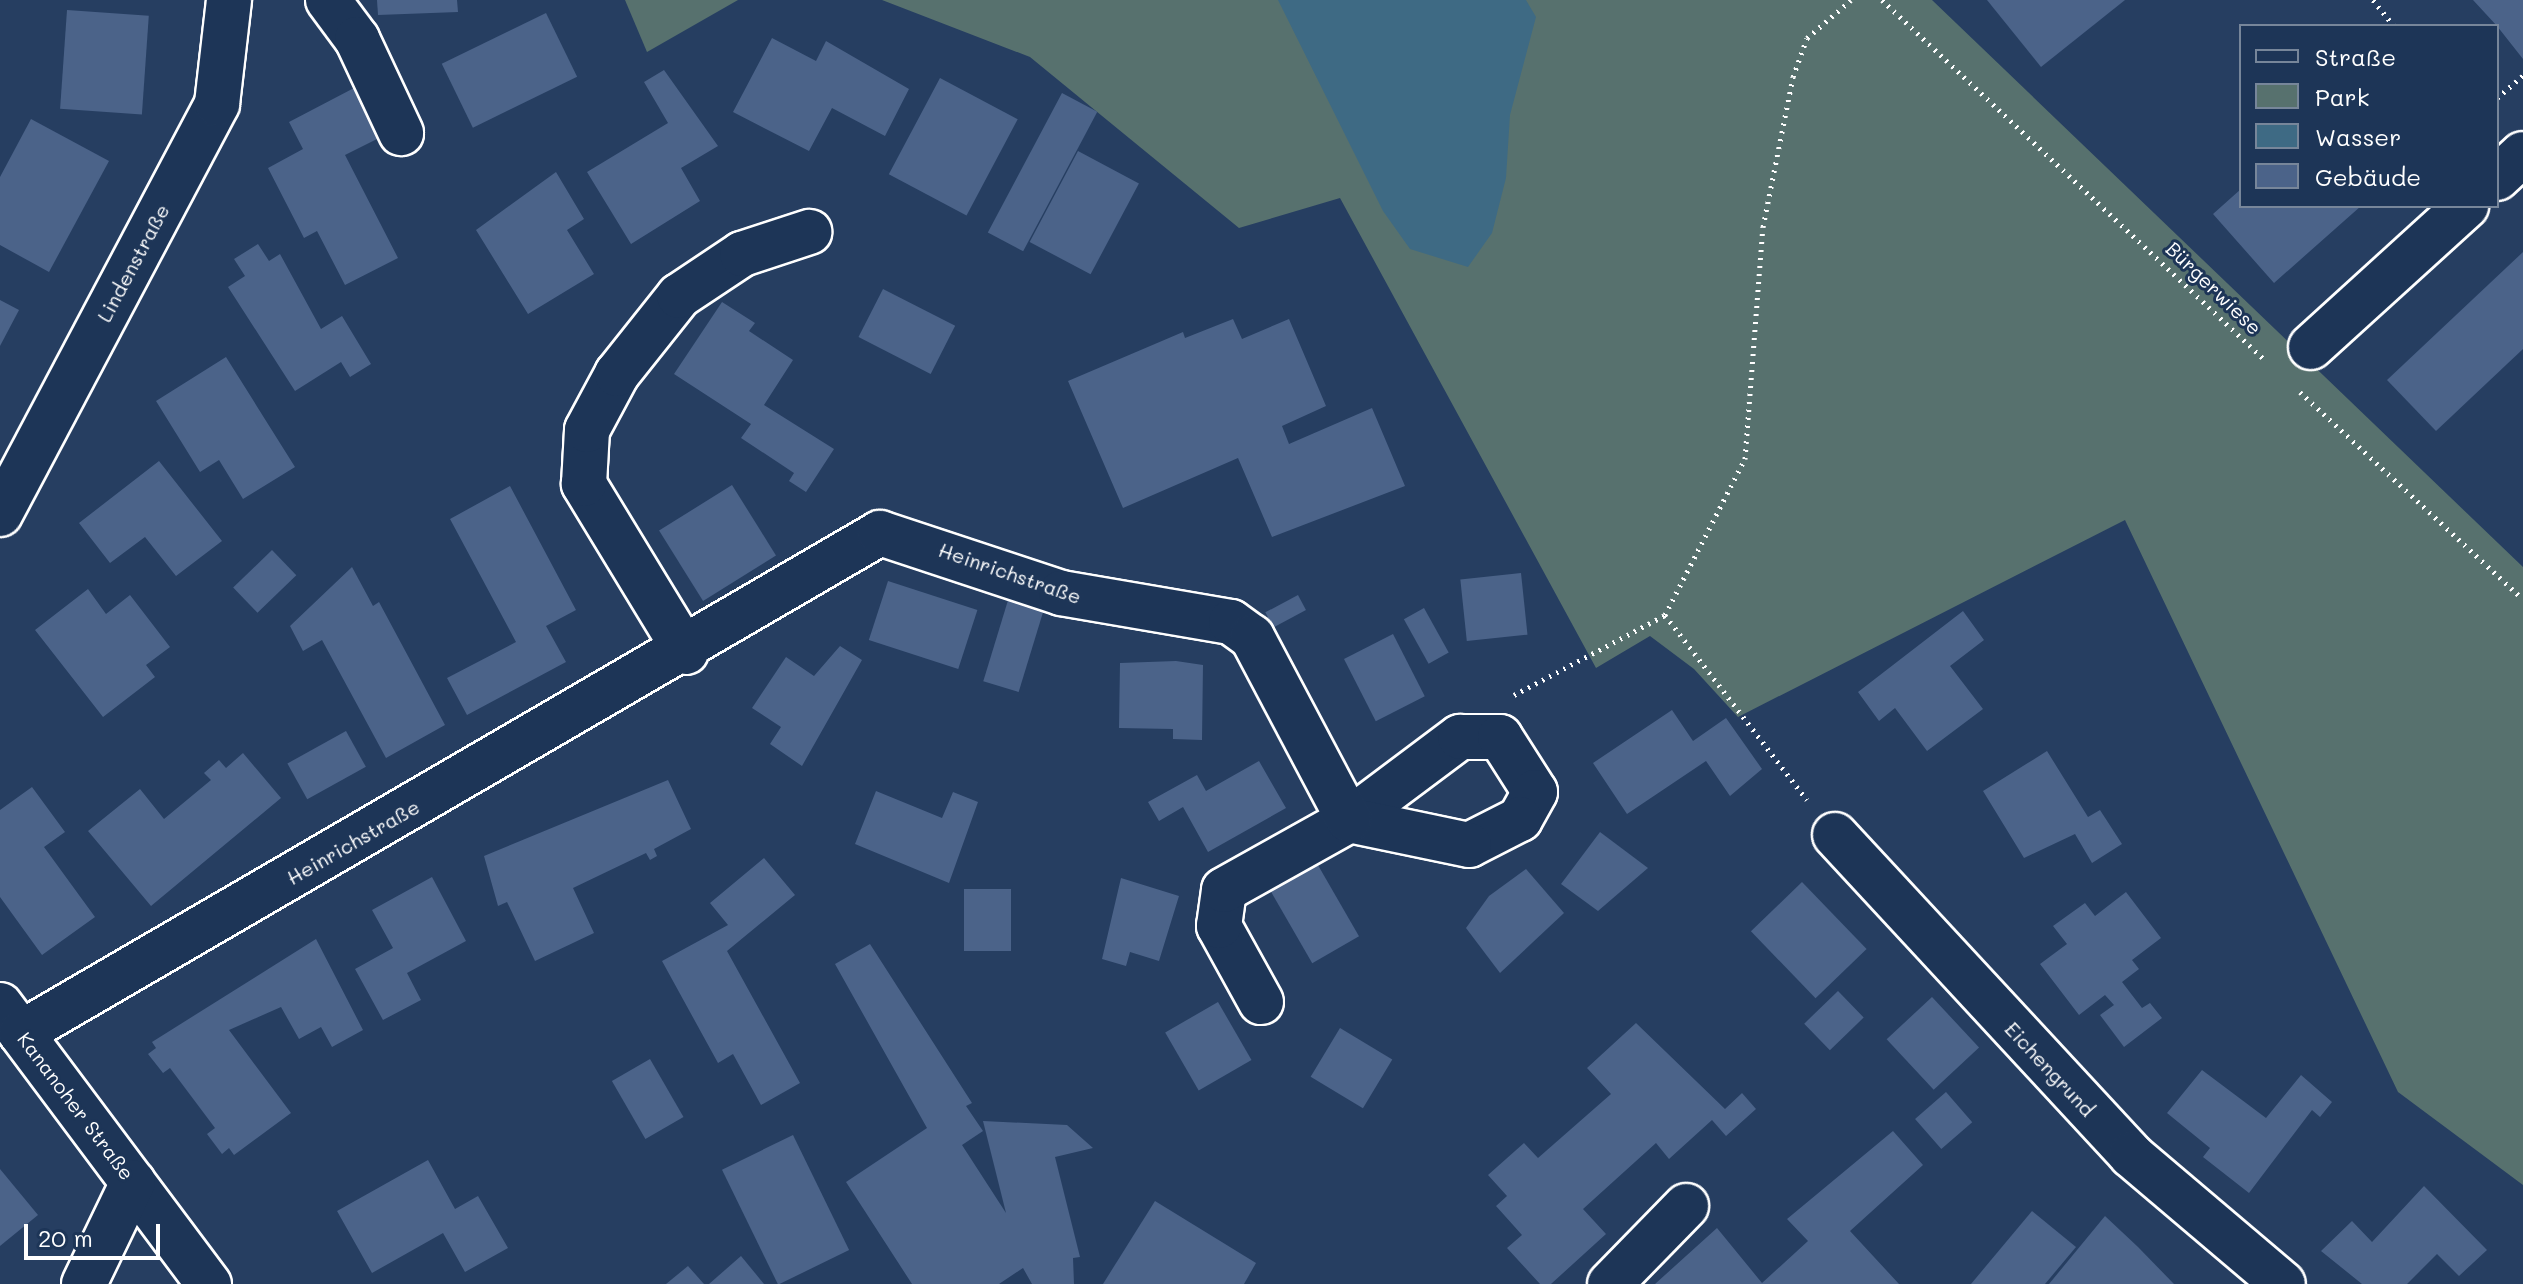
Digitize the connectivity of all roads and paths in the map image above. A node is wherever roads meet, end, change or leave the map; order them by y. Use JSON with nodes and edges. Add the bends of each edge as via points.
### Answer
{"nodes":[{"id":1,"x":229,"y":0,"type":"edge"},
{"id":2,"x":328,"y":0,"type":"edge"},
{"id":3,"x":1851,"y":0,"type":"edge"},
{"id":4,"x":1882,"y":0,"type":"edge"},
{"id":5,"x":2373,"y":0,"type":"edge"},
{"id":6,"x":2392,"y":24,"type":"edge"},
{"id":7,"x":2523,"y":75,"type":"edge"},
{"id":8,"x":2499,"y":96,"type":"edge"},
{"id":9,"x":401,"y":133,"type":"dead end"},
{"id":10,"x":2523,"y":154,"type":"edge"},
{"id":11,"x":2499,"y":176,"type":"edge"},
{"id":12,"x":2464,"y":208,"type":"edge"},
{"id":13,"x":809,"y":232,"type":"dead end"},
{"id":14,"x":2293,"y":367,"type":"junction"},
{"id":15,"x":0,"y":514,"type":"edge"},
{"id":16,"x":2523,"y":599,"type":"edge"},
{"id":17,"x":1665,"y":615,"type":"junction"},
{"id":18,"x":686,"y":652,"type":"junction"},
{"id":19,"x":1471,"y":736,"type":"junction"},
{"id":20,"x":1349,"y":820,"type":"junction"},
{"id":21,"x":1835,"y":835,"type":"joint"},
{"id":22,"x":1261,"y":1002,"type":"dead end"},
{"id":23,"x":10,"y":1019,"type":"edge"},
{"id":24,"x":133,"y":1182,"type":"junction"},
{"id":25,"x":1686,"y":1206,"type":"dead end"},
{"id":26,"x":84,"y":1284,"type":"edge"},
{"id":27,"x":209,"y":1284,"type":"edge"},
{"id":28,"x":1610,"y":1284,"type":"edge"},
{"id":29,"x":2283,"y":1284,"type":"edge"}],
"edges":[{"from":1,"to":15,"type":"street","name":"Lindenstraße","via":[[217,104]]},
{"from":2,"to":9,"type":"street","via":[[357,39]]},
{"from":3,"to":17,"type":"path","via":[[1807,38],[1793,77],[1763,227],[1745,459]]},
{"from":4,"to":14,"type":"path","name":"Bürgerwiese"},
{"from":5,"to":6,"type":"path"},
{"from":7,"to":8,"type":"path"},
{"from":10,"to":11,"type":"street"},
{"from":12,"to":14,"type":"street"},
{"from":13,"to":18,"type":"street","via":[[742,254],[679,296],[617,374],[587,430],[584,484]]},
{"from":14,"to":16,"type":"path","name":"Bürgerwiese"},
{"from":17,"to":19,"type":"path","via":[[1485,710]]},
{"from":17,"to":21,"type":"path"},
{"from":18,"to":20,"type":"street","name":"Heinrichstraße","via":[[880,533],[900,534],[1061,593],[1231,622],[1252,637]]},
{"from":18,"to":23,"type":"street","name":"Heinrichstraße"},
{"from":19,"to":20,"type":"street"},
{"from":19,"to":20,"type":"street","via":[[1500,737],[1535,792],[1520,819],[1469,845]]},
{"from":20,"to":22,"type":"street","via":[[1224,890],[1219,926]]},
{"from":21,"to":29,"type":"street","name":"Eichengrund","via":[[2131,1155]]},
{"from":23,"to":24,"type":"street","name":"Kananoher Straße"},
{"from":24,"to":26,"type":"street"},
{"from":24,"to":27,"type":"street","name":"Kananoher Straße"},
{"from":25,"to":28,"type":"street"}]}
